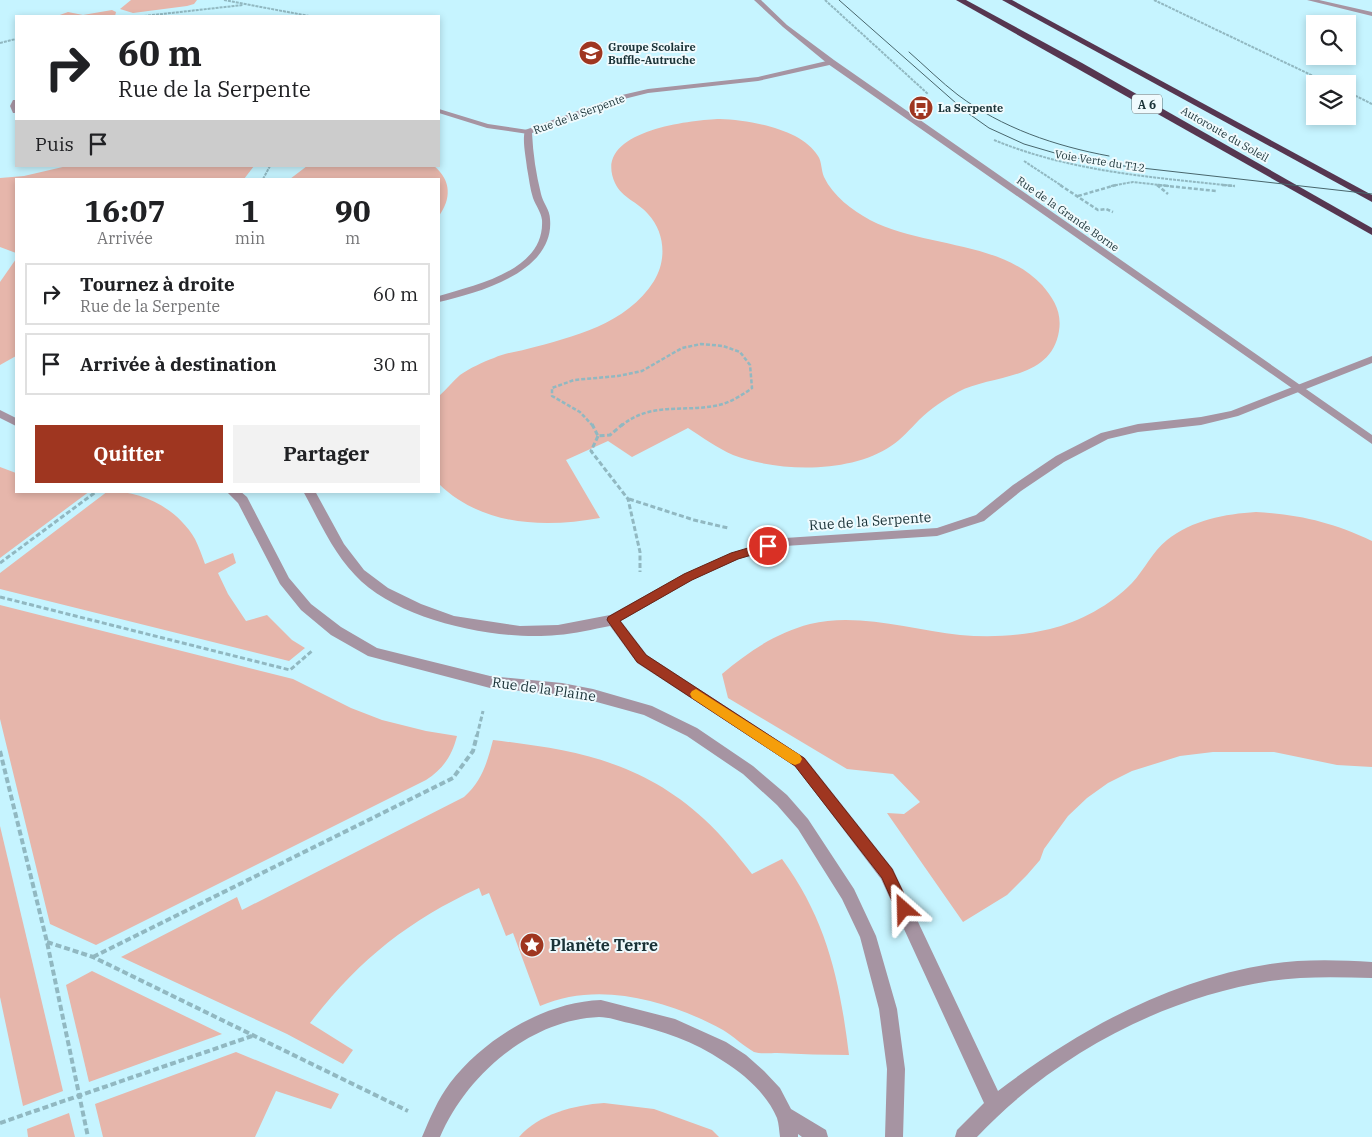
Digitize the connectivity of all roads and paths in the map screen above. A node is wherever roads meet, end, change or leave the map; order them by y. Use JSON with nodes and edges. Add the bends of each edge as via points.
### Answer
{"nodes":[{"id":1,"x":224,"y":0,"type":"edge"},
{"id":2,"x":242,"y":0,"type":"edge"},
{"id":3,"x":758,"y":0,"type":"edge"},
{"id":4,"x":825,"y":0,"type":"edge"},
{"id":5,"x":960,"y":0,"type":"edge"},
{"id":6,"x":1006,"y":0,"type":"edge"},
{"id":7,"x":1154,"y":0,"type":"edge"},
{"id":8,"x":1310,"y":0,"type":"edge"},
{"id":9,"x":236,"y":3,"type":"junction"},
{"id":10,"x":243,"y":4,"type":"junction"},
{"id":11,"x":1372,"y":14,"type":"edge"},
{"id":12,"x":152,"y":15,"type":"edge"},
{"id":13,"x":304,"y":15,"type":"edge"},
{"id":14,"x":15,"y":39,"type":"edge"},
{"id":15,"x":0,"y":43,"type":"edge"},
{"id":16,"x":831,"y":62,"type":"junction"},
{"id":17,"x":1311,"y":75,"type":"edge"},
{"id":18,"x":930,"y":96,"type":"dead end"},
{"id":19,"x":1356,"y":96,"type":"edge"},
{"id":20,"x":1372,"y":104,"type":"edge"},
{"id":21,"x":440,"y":111,"type":"edge"},
{"id":22,"x":528,"y":132,"type":"junction"},
{"id":23,"x":988,"y":137,"type":"dead end"},
{"id":24,"x":1187,"y":181,"type":"dead end"},
{"id":25,"x":1157,"y":185,"type":"junction"},
{"id":26,"x":1216,"y":191,"type":"dead end"},
{"id":27,"x":1168,"y":194,"type":"dead end"},
{"id":28,"x":1078,"y":196,"type":"dead end"},
{"id":29,"x":1372,"y":199,"type":"edge"},
{"id":30,"x":1372,"y":232,"type":"edge"},
{"id":31,"x":440,"y":298,"type":"edge"},
{"id":32,"x":1372,"y":358,"type":"edge"},
{"id":33,"x":1297,"y":388,"type":"junction"},
{"id":34,"x":0,"y":414,"type":"edge"},
{"id":35,"x":15,"y":422,"type":"edge"},
{"id":36,"x":598,"y":436,"type":"junction"},
{"id":37,"x":1372,"y":440,"type":"edge"},
{"id":38,"x":94,"y":493,"type":"edge"},
{"id":39,"x":234,"y":493,"type":"edge"},
{"id":40,"x":310,"y":493,"type":"edge"},
{"id":41,"x":628,"y":499,"type":"junction"},
{"id":42,"x":731,"y":529,"type":"dead end"},
{"id":43,"x":0,"y":563,"type":"edge"},
{"id":44,"x":0,"y":597,"type":"edge"},
{"id":45,"x":640,"y":606,"type":"junction"},
{"id":46,"x":613,"y":620,"type":"junction"},
{"id":47,"x":336,"y":631,"type":"junction"},
{"id":48,"x":490,"y":682,"type":"junction"},
{"id":49,"x":0,"y":751,"type":"edge"},
{"id":50,"x":47,"y":942,"type":"junction"},
{"id":51,"x":93,"y":957,"type":"junction"},
{"id":52,"x":1372,"y":970,"type":"edge"},
{"id":53,"x":253,"y":1036,"type":"junction"},
{"id":54,"x":78,"y":1096,"type":"junction"},
{"id":55,"x":995,"y":1106,"type":"junction"},
{"id":56,"x":785,"y":1116,"type":"junction"},
{"id":57,"x":0,"y":1124,"type":"edge"},
{"id":58,"x":433,"y":1131,"type":"edge"},
{"id":59,"x":88,"y":1137,"type":"edge"},
{"id":60,"x":789,"y":1137,"type":"edge"},
{"id":61,"x":819,"y":1137,"type":"edge"},
{"id":62,"x":894,"y":1137,"type":"edge"},
{"id":63,"x":964,"y":1137,"type":"edge"}],
"edges":[{"from":1,"to":9,"type":"path"},
{"from":2,"to":9,"type":"path"},
{"from":3,"to":16,"type":"street","name":"Rue de la Grande Borne"},
{"from":4,"to":18,"type":"path"},
{"from":5,"to":30,"type":"highway","name":"Autoroute du Soleil","number":"A 6"},
{"from":6,"to":29,"type":"highway","name":"Autoroute du Soleil","number":"A 6"},
{"from":7,"to":17,"type":"path"},
{"from":8,"to":11,"type":"street"},
{"from":9,"to":10,"type":"path"},
{"from":10,"to":12,"type":"path"},
{"from":10,"to":13,"type":"path"},
{"from":14,"to":15,"type":"path"},
{"from":16,"to":22,"type":"street","name":"Rue de la Serpente","via":[[782,75],[622,97]]},
{"from":16,"to":33,"type":"street","name":"Rue de la Grande Borne"},
{"from":19,"to":20,"type":"path"},
{"from":21,"to":22,"type":"street","via":[[487,126]]},
{"from":22,"to":31,"type":"street","name":"Rue de la Serpente","via":[[536,190],[546,217],[546,233],[537,250],[505,277]]},
{"from":23,"to":24,"type":"path","name":"Voie Verte du T12","via":[[1059,163]]},
{"from":25,"to":26,"type":"path"},
{"from":25,"to":27,"type":"path"},
{"from":25,"to":28,"type":"path","via":[[1121,183]]},
{"from":32,"to":33,"type":"street","name":"Rue de la Serpente"},
{"from":33,"to":37,"type":"street","name":"Rue de la Grande Borne"},
{"from":33,"to":45,"type":"street","name":"Rue de la Serpente","via":[[1234,414],[1105,436],[1060,459],[980,518],[937,532],[785,542],[735,556],[688,577]]},
{"from":34,"to":35,"type":"street"},
{"from":36,"to":36,"type":"path","via":[[610,435],[628,420],[648,412],[714,406],[740,397],[752,388],[750,361],[731,347],[701,344],[682,348],[642,371],[574,380],[552,388],[552,396],[581,411],[595,427]]},
{"from":36,"to":41,"type":"path","via":[[591,451]]},
{"from":38,"to":43,"type":"path"},
{"from":39,"to":47,"type":"street","name":"Rue de la Plaine","via":[[243,500],[284,581],[306,607]]},
{"from":40,"to":46,"type":"street","name":"Rue de la Serpente","via":[[339,548],[360,573],[383,591],[416,608],[453,621],[520,631],[558,630]]},
{"from":41,"to":42,"type":"path"},
{"from":41,"to":45,"type":"path","via":[[640,552]]},
{"from":44,"to":47,"type":"path","via":[[290,670]]},
{"from":45,"to":46,"type":"street","name":"Rue de la Serpente"},
{"from":46,"to":55,"type":"street","via":[[642,658],[800,762],[887,874]]},
{"from":47,"to":48,"type":"street","name":"Rue de la Plaine","via":[[373,652]]},
{"from":48,"to":51,"type":"path","via":[[472,751],[453,778]]},
{"from":48,"to":62,"type":"street","name":"Rue de la Plaine","via":[[562,689],[647,710],[692,732],[748,770],[782,800],[803,824],[848,894],[868,936],[888,1008],[896,1069]]},
{"from":49,"to":50,"type":"path"},
{"from":50,"to":51,"type":"path"},
{"from":50,"to":54,"type":"path"},
{"from":51,"to":53,"type":"path"},
{"from":52,"to":55,"type":"street","via":[[1342,967],[1289,969],[1191,991],[1102,1032],[1045,1066]]},
{"from":53,"to":54,"type":"path"},
{"from":53,"to":58,"type":"path"},
{"from":54,"to":57,"type":"path"},
{"from":54,"to":59,"type":"path"},
{"from":55,"to":63,"type":"street"},
{"from":56,"to":58,"type":"street","via":[[768,1088],[746,1066],[719,1048],[647,1018],[598,1009],[548,1020],[501,1045],[460,1085]]},
{"from":56,"to":60,"type":"street"},
{"from":56,"to":61,"type":"street"}]}
